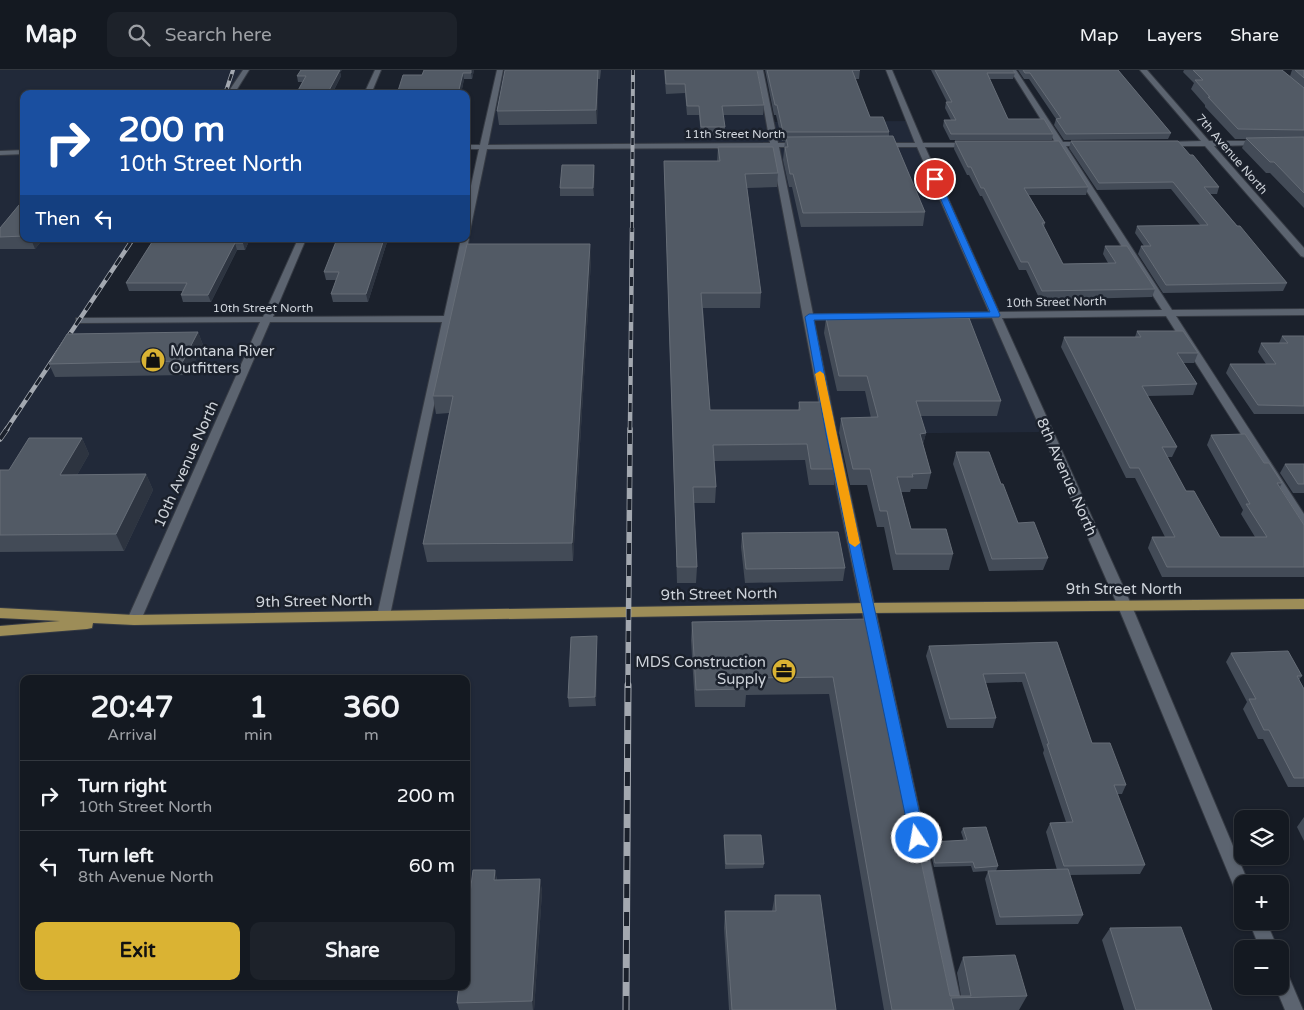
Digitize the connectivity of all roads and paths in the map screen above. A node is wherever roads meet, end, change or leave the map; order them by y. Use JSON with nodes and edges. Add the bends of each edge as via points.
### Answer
{"nodes":[{"id":1,"x":246,"y":70,"type":"edge"},
{"id":2,"x":378,"y":70,"type":"edge"},
{"id":3,"x":500,"y":70,"type":"edge"},
{"id":4,"x":760,"y":70,"type":"edge"},
{"id":5,"x":889,"y":70,"type":"edge"},
{"id":6,"x":1013,"y":70,"type":"edge"},
{"id":7,"x":1143,"y":70,"type":"edge"},
{"id":8,"x":233,"y":90,"type":"edge"},
{"id":9,"x":369,"y":90,"type":"edge"},
{"id":10,"x":1266,"y":143,"type":"edge"},
{"id":11,"x":1033,"y":144,"type":"edge"},
{"id":12,"x":1061,"y":144,"type":"junction"},
{"id":13,"x":1100,"y":144,"type":"edge"},
{"id":14,"x":1159,"y":144,"type":"edge"},
{"id":15,"x":1209,"y":144,"type":"junction"},
{"id":16,"x":775,"y":145,"type":"junction"},
{"id":17,"x":814,"y":145,"type":"edge"},
{"id":18,"x":872,"y":145,"type":"edge"},
{"id":19,"x":920,"y":145,"type":"junction"},
{"id":20,"x":976,"y":145,"type":"edge"},
{"id":21,"x":470,"y":147,"type":"edge"},
{"id":22,"x":484,"y":147,"type":"junction"},
{"id":23,"x":0,"y":152,"type":"edge"},
{"id":24,"x":20,"y":152,"type":"edge"},
{"id":25,"x":470,"y":212,"type":"edge"},
{"id":26,"x":301,"y":242,"type":"edge"},
{"id":27,"x":463,"y":242,"type":"edge"},
{"id":28,"x":1304,"y":254,"type":"edge"},
{"id":29,"x":1304,"y":312,"type":"edge"},
{"id":30,"x":1170,"y":314,"type":"junction"},
{"id":31,"x":995,"y":315,"type":"junction"},
{"id":32,"x":809,"y":317,"type":"junction"},
{"id":33,"x":447,"y":319,"type":"junction"},
{"id":34,"x":79,"y":320,"type":"dead end"},
{"id":35,"x":265,"y":321,"type":"junction"},
{"id":36,"x":1304,"y":524,"type":"edge"},
{"id":37,"x":1124,"y":604,"type":"junction"},
{"id":38,"x":1304,"y":604,"type":"edge"},
{"id":39,"x":869,"y":608,"type":"junction"},
{"id":40,"x":0,"y":613,"type":"edge"},
{"id":41,"x":384,"y":616,"type":"junction"},
{"id":42,"x":134,"y":620,"type":"junction"},
{"id":43,"x":0,"y":631,"type":"edge"},
{"id":44,"x":1237,"y":875,"type":"edge"},
{"id":45,"x":1288,"y":995,"type":"edge"},
{"id":46,"x":954,"y":1010,"type":"edge"},
{"id":47,"x":1294,"y":1010,"type":"edge"}],
"edges":[{"from":1,"to":8,"type":"street"},
{"from":2,"to":9,"type":"street"},
{"from":3,"to":22,"type":"street"},
{"from":4,"to":16,"type":"street"},
{"from":5,"to":19,"type":"street","name":"8th Avenue North"},
{"from":6,"to":12,"type":"street"},
{"from":7,"to":15,"type":"street","name":"7th Avenue North"},
{"from":10,"to":15,"type":"street"},
{"from":11,"to":12,"type":"street"},
{"from":12,"to":13,"type":"street"},
{"from":12,"to":30,"type":"street"},
{"from":14,"to":15,"type":"street"},
{"from":15,"to":28,"type":"street","name":"7th Avenue North"},
{"from":16,"to":17,"type":"street","name":"11th Street North"},
{"from":16,"to":22,"type":"street","name":"11th Street North"},
{"from":16,"to":32,"type":"street"},
{"from":18,"to":19,"type":"street"},
{"from":19,"to":20,"type":"street"},
{"from":19,"to":31,"type":"street","name":"8th Avenue North"},
{"from":21,"to":22,"type":"street","name":"11th Street North"},
{"from":22,"to":25,"type":"street"},
{"from":23,"to":24,"type":"street"},
{"from":26,"to":35,"type":"street","name":"10th Avenue North"},
{"from":27,"to":33,"type":"street"},
{"from":29,"to":30,"type":"street","name":"10th Street North"},
{"from":30,"to":31,"type":"street","name":"10th Street North"},
{"from":30,"to":36,"type":"street"},
{"from":31,"to":32,"type":"street","name":"10th Street North"},
{"from":31,"to":37,"type":"street","name":"8th Avenue North"},
{"from":32,"to":39,"type":"street"},
{"from":33,"to":35,"type":"street","name":"10th Street North"},
{"from":33,"to":41,"type":"street"},
{"from":34,"to":35,"type":"street","name":"10th Street North"},
{"from":35,"to":42,"type":"street","name":"10th Avenue North"},
{"from":37,"to":38,"type":"main road","name":"9th Street North"},
{"from":37,"to":39,"type":"main road","name":"9th Street North"},
{"from":37,"to":44,"type":"street","name":"8th Avenue North"},
{"from":39,"to":41,"type":"main road","name":"9th Street North"},
{"from":39,"to":46,"type":"street"},
{"from":40,"to":42,"type":"main road","name":"9th Street North"},
{"from":41,"to":42,"type":"main road","name":"9th Street North"},
{"from":42,"to":43,"type":"main road","name":"9th Street North"},
{"from":45,"to":47,"type":"street"}]}
